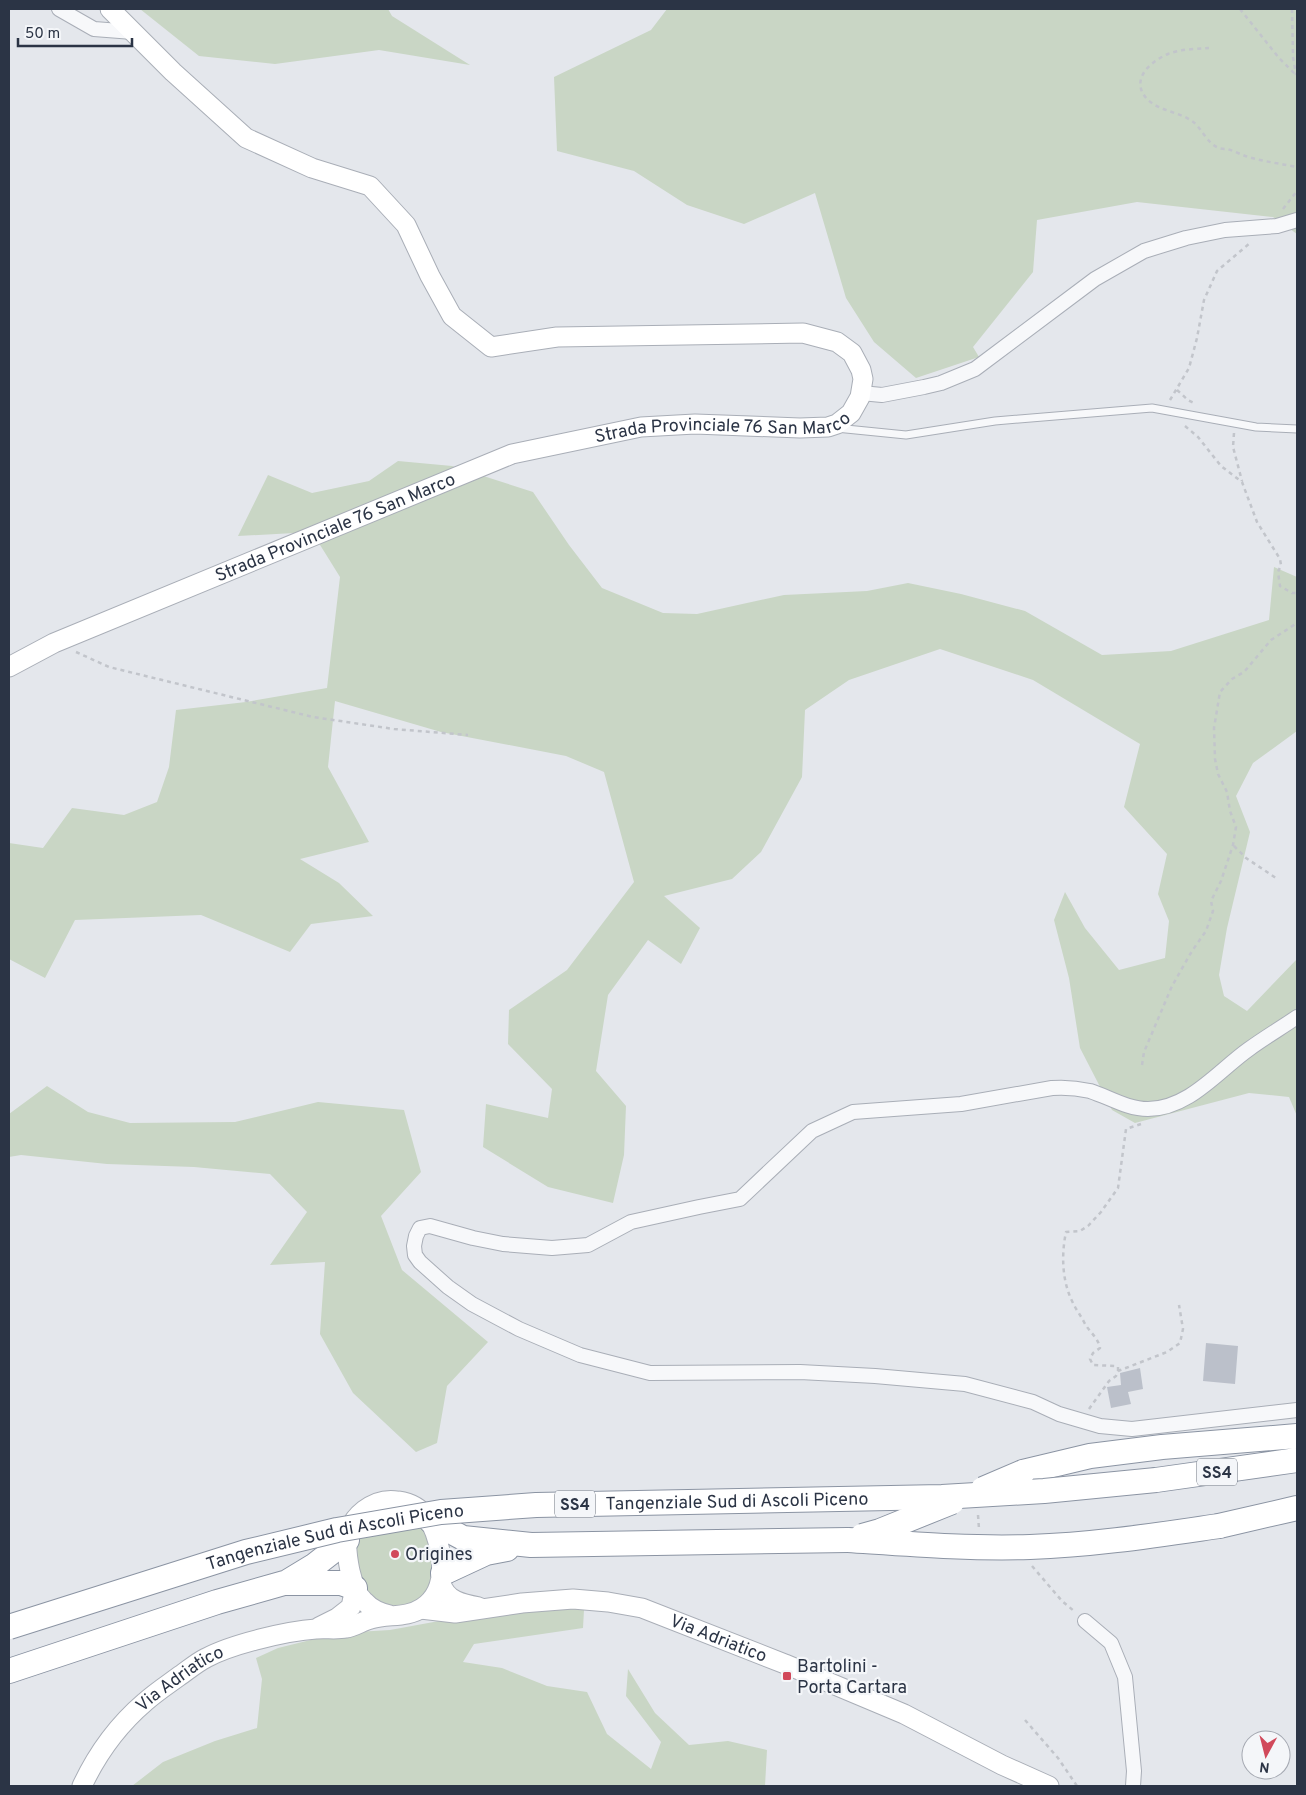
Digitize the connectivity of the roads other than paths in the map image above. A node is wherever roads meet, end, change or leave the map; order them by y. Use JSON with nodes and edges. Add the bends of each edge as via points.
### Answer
{"nodes":[{"id":1,"x":59,"y":9,"type":"edge"},
{"id":2,"x":110,"y":9,"type":"edge"},
{"id":3,"x":133,"y":32,"type":"junction"},
{"id":4,"x":1297,"y":220,"type":"edge"},
{"id":5,"x":861,"y":393,"type":"junction"},
{"id":6,"x":828,"y":427,"type":"junction"},
{"id":7,"x":1297,"y":429,"type":"edge"},
{"id":8,"x":9,"y":667,"type":"edge"},
{"id":9,"x":1297,"y":1017,"type":"edge"},
{"id":10,"x":1297,"y":1410,"type":"edge"},
{"id":11,"x":1297,"y":1436,"type":"edge"},
{"id":12,"x":1297,"y":1460,"type":"edge"},
{"id":13,"x":1297,"y":1508,"type":"edge"},
{"id":14,"x":432,"y":1522,"type":"junction"},
{"id":15,"x":347,"y":1540,"type":"junction"},
{"id":16,"x":848,"y":1540,"type":"junction"},
{"id":17,"x":531,"y":1545,"type":"junction"},
{"id":18,"x":442,"y":1578,"type":"junction"},
{"id":19,"x":284,"y":1584,"type":"junction"},
{"id":20,"x":354,"y":1588,"type":"junction"},
{"id":21,"x":483,"y":1608,"type":"junction"},
{"id":22,"x":421,"y":1609,"type":"junction"},
{"id":23,"x":390,"y":1615,"type":"junction"},
{"id":24,"x":1085,"y":1621,"type":"dead end"},
{"id":25,"x":9,"y":1627,"type":"edge"},
{"id":26,"x":316,"y":1629,"type":"junction"},
{"id":27,"x":9,"y":1671,"type":"edge"},
{"id":28,"x":82,"y":1786,"type":"edge"},
{"id":29,"x":1049,"y":1786,"type":"edge"},
{"id":30,"x":1133,"y":1786,"type":"edge"}],
"edges":[{"from":1,"to":3,"type":"street","via":[[94,29]]},
{"from":2,"to":3,"type":"street","name":"Strada Provinciale 76 San Marco"},
{"from":3,"to":5,"type":"street","name":"Strada Provinciale 76 San Marco","via":[[246,138],[312,168],[370,186],[406,225],[452,316],[491,347],[557,337],[803,334],[837,342],[852,353],[861,370]]},
{"from":4,"to":5,"type":"street","via":[[1225,230],[1144,250],[1095,279],[975,368],[924,387],[882,395]]},
{"from":5,"to":6,"type":"street","name":"Strada Provinciale 76 San Marco","via":[[851,413]]},
{"from":6,"to":7,"type":"lane","via":[[906,435],[995,421],[1152,408],[1256,427]]},
{"from":6,"to":8,"type":"street","name":"Strada Provinciale 76 San Marco","via":[[695,424],[642,427],[512,454],[54,643]]},
{"from":9,"to":10,"type":"street","via":[[1187,1097],[1163,1108],[1135,1108],[1065,1087],[961,1104],[853,1112],[812,1131],[740,1199],[631,1222],[588,1245],[552,1248],[502,1244],[430,1226],[420,1228],[414,1246],[420,1262],[472,1304],[580,1355],[650,1373],[800,1372],[964,1384],[1033,1402],[1059,1414],[1100,1426],[1132,1429]]},
{"from":11,"to":16,"type":"highway","bridge":true,"via":[[1090,1456],[1023,1472],[888,1528]]},
{"from":12,"to":25,"type":"highway","name":"Tangenziale Sud di Ascoli Piceno","number":"SS4","bridge":true,"via":[[1072,1489],[942,1497],[536,1505],[441,1512],[337,1530],[246,1552]]},
{"from":13,"to":16,"type":"highway","bridge":true,"via":[[1219,1526],[1138,1538],[1031,1547],[962,1547]]},
{"from":14,"to":15,"type":"street","name":"Via Adriatico","via":[[416,1506],[396,1500],[385,1501],[374,1504],[357,1517]]},
{"from":14,"to":17,"type":"highway","via":[[463,1538]]},
{"from":14,"to":18,"type":"street"},
{"from":15,"to":19,"type":"highway"},
{"from":15,"to":20,"type":"street","name":"Via Adriatico"},
{"from":16,"to":17,"type":"highway"},
{"from":17,"to":18,"type":"highway","via":[[486,1553]]},
{"from":18,"to":21,"type":"street","name":"Via Adriatico","via":[[442,1590],[448,1597]]},
{"from":18,"to":22,"type":"street","via":[[433,1598]]},
{"from":19,"to":20,"type":"highway","via":[[325,1582]]},
{"from":19,"to":27,"type":"highway","via":[[217,1602]]},
{"from":20,"to":23,"type":"street","name":"Via Adriatico","via":[[370,1607]]},
{"from":20,"to":26,"type":"street","name":"Via Adriatico","via":[[351,1607],[345,1614]]},
{"from":21,"to":22,"type":"street","name":"Via Adriatico","via":[[456,1613]]},
{"from":21,"to":29,"type":"street","name":"Via Adriatico","via":[[573,1599],[642,1608],[904,1714]]},
{"from":22,"to":23,"type":"street","name":"Via Adriatico","via":[[401,1616]]},
{"from":23,"to":26,"type":"street","name":"Via Adriatico","via":[[344,1629]]},
{"from":24,"to":30,"type":"street","via":[[1111,1644],[1124,1676]]},
{"from":26,"to":28,"type":"street","name":"Via Adriatico","via":[[270,1637],[206,1658],[145,1701],[99,1753]]}]}
